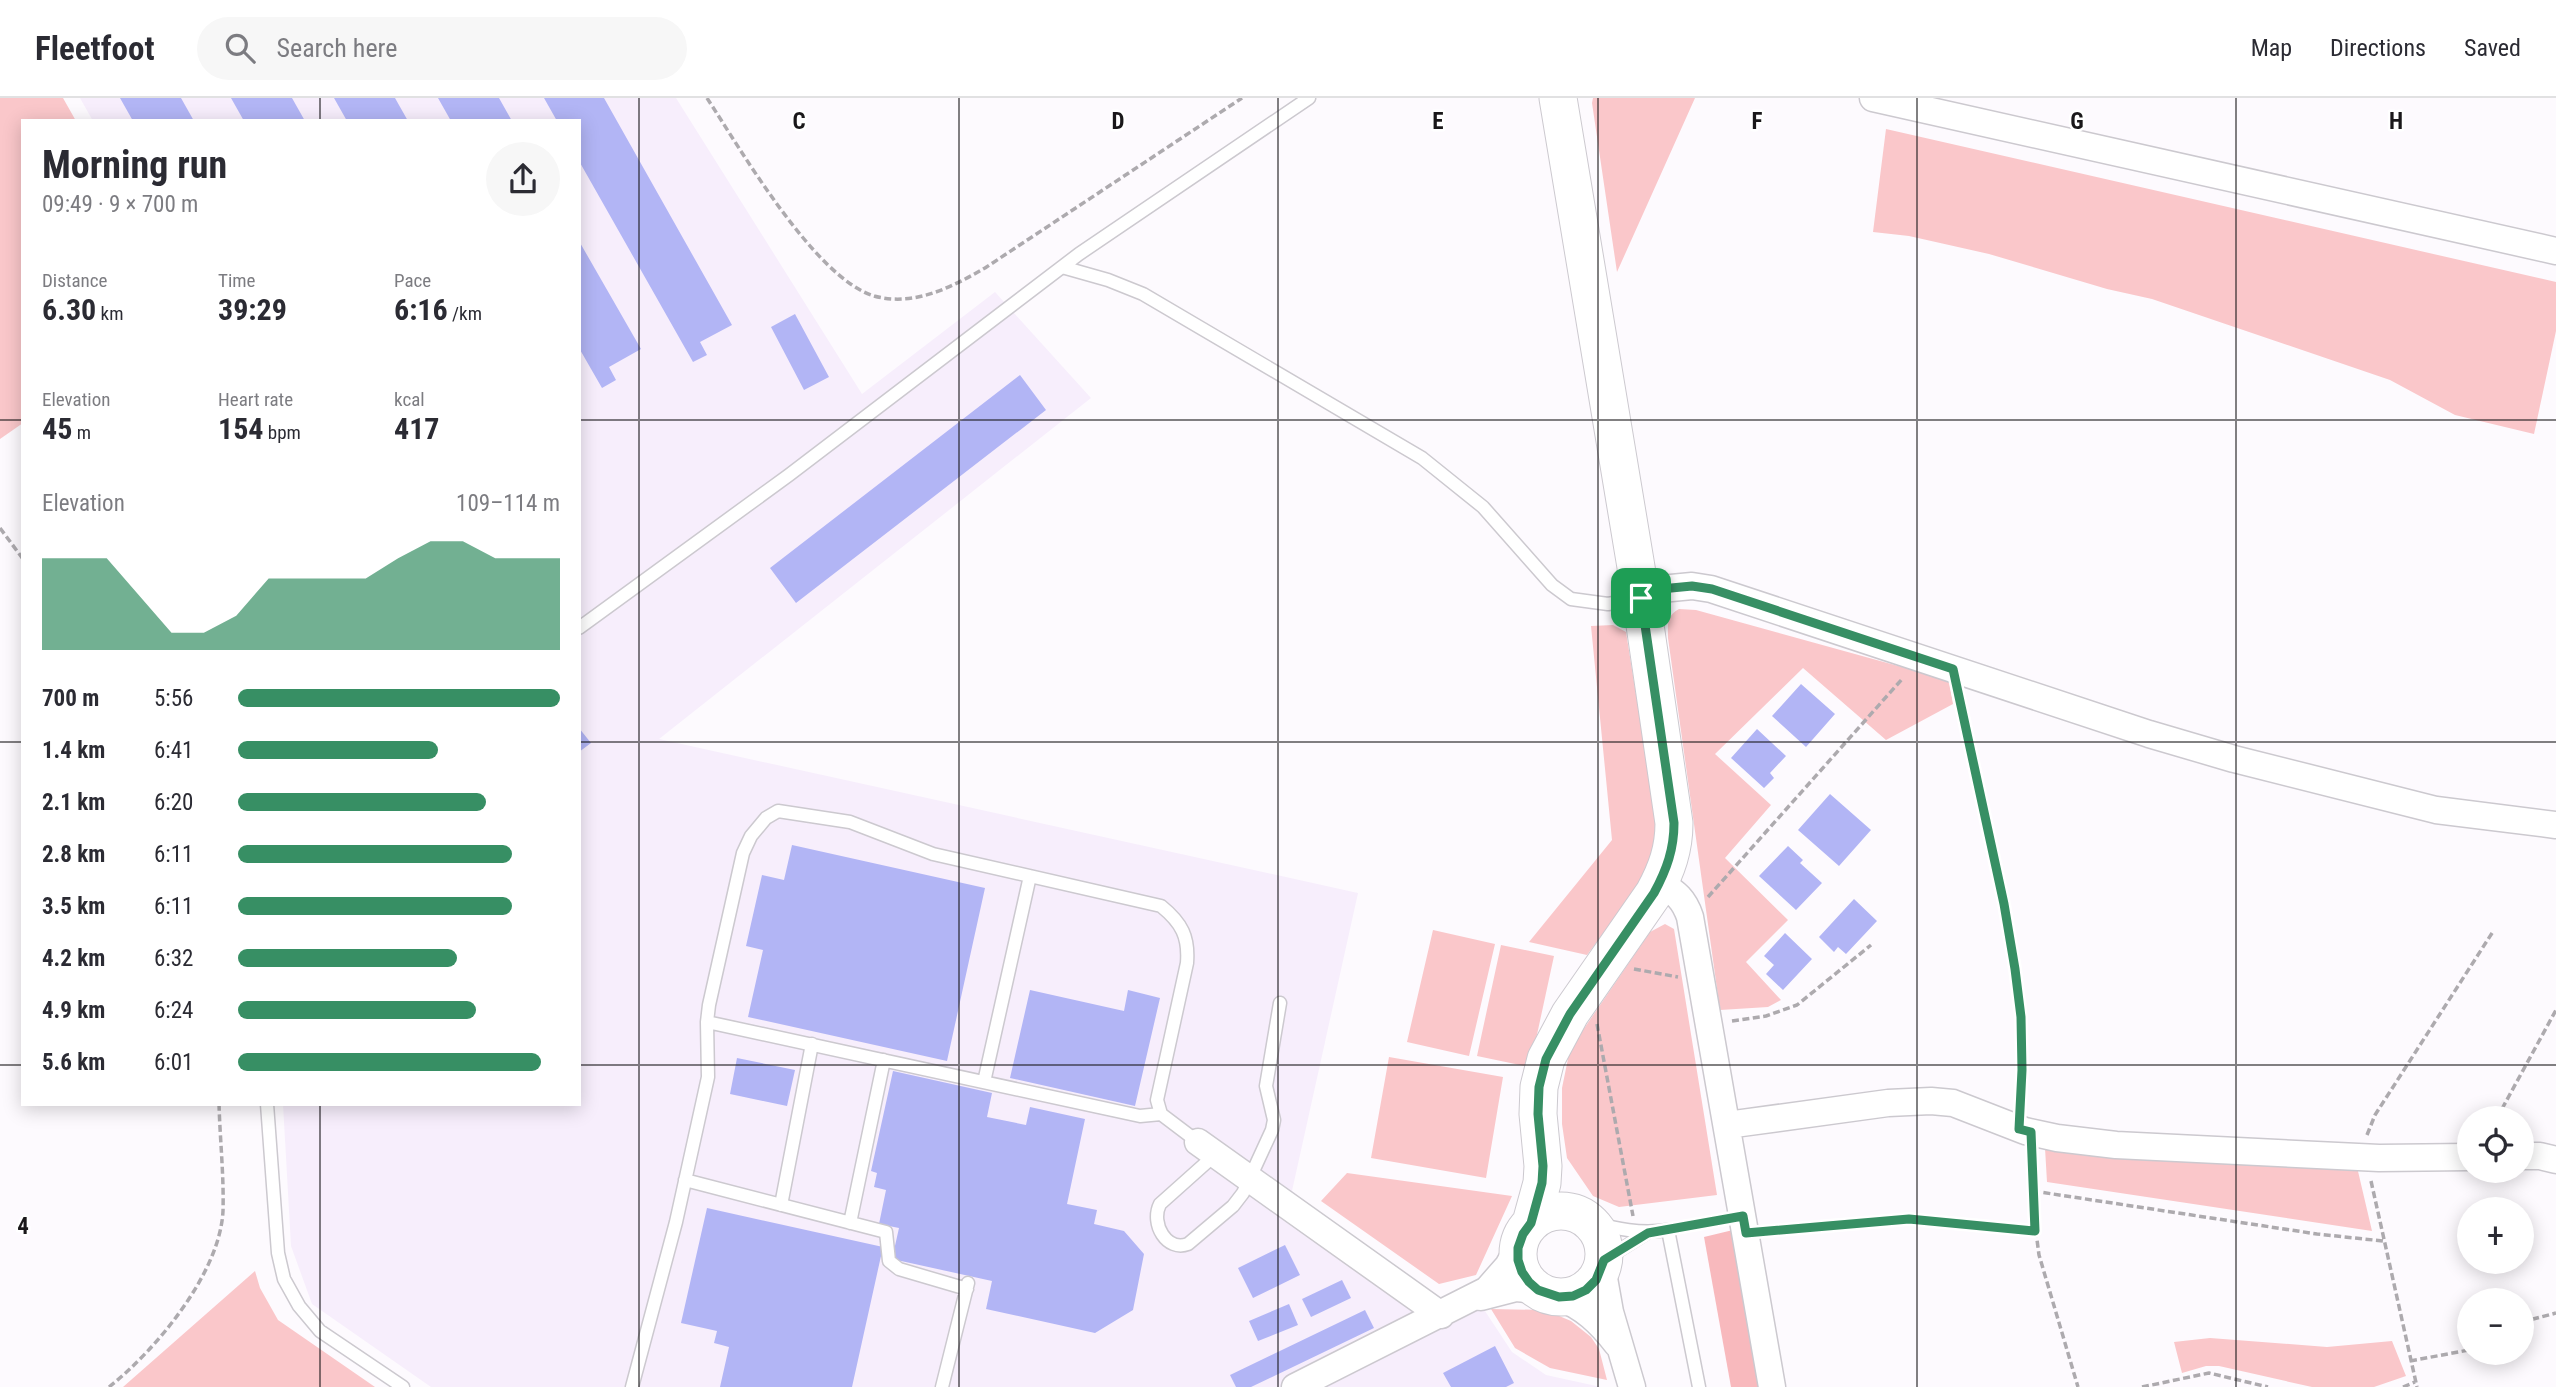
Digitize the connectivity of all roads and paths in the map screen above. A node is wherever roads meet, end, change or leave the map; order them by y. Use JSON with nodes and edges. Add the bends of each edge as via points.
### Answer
{"nodes":[{"id":1,"x":707,"y":98,"type":"edge"},
{"id":2,"x":1242,"y":98,"type":"edge"},
{"id":3,"x":1309,"y":98,"type":"edge"},
{"id":4,"x":1558,"y":98,"type":"edge"},
{"id":5,"x":1873,"y":98,"type":"edge"},
{"id":6,"x":2556,"y":251,"type":"edge"},
{"id":7,"x":1062,"y":267,"type":"junction"},
{"id":8,"x":0,"y":528,"type":"edge"},
{"id":9,"x":21,"y":556,"type":"edge"},
{"id":10,"x":1641,"y":594,"type":"junction"},
{"id":11,"x":581,"y":627,"type":"edge"},
{"id":12,"x":1920,"y":658,"type":"junction"},
{"id":13,"x":1953,"y":669,"type":"junction"},
{"id":14,"x":2556,"y":825,"type":"edge"},
{"id":15,"x":1030,"y":876,"type":"junction"},
{"id":16,"x":1660,"y":883,"type":"junction"},
{"id":17,"x":1690,"y":917,"type":"junction"},
{"id":18,"x":1871,"y":945,"type":"dead end"},
{"id":19,"x":1594,"y":979,"type":"junction"},
{"id":20,"x":1702,"y":981,"type":"junction"},
{"id":21,"x":1280,"y":1003,"type":"dead end"},
{"id":22,"x":2556,"y":1010,"type":"edge"},
{"id":23,"x":707,"y":1021,"type":"junction"},
{"id":24,"x":1709,"y":1024,"type":"junction"},
{"id":25,"x":812,"y":1044,"type":"junction"},
{"id":26,"x":884,"y":1060,"type":"junction"},
{"id":27,"x":984,"y":1082,"type":"junction"},
{"id":28,"x":219,"y":1106,"type":"edge"},
{"id":29,"x":267,"y":1106,"type":"edge"},
{"id":30,"x":2504,"y":1106,"type":"edge"},
{"id":31,"x":1161,"y":1114,"type":"junction"},
{"id":32,"x":1727,"y":1125,"type":"junction"},
{"id":33,"x":2025,"y":1131,"type":"junction"},
{"id":34,"x":1207,"y":1148,"type":"junction"},
{"id":35,"x":2534,"y":1156,"type":"edge"},
{"id":36,"x":2457,"y":1157,"type":"edge"},
{"id":37,"x":2556,"y":1160,"type":"edge"},
{"id":38,"x":1543,"y":1166,"type":"junction"},
{"id":39,"x":1250,"y":1179,"type":"junction"},
{"id":40,"x":685,"y":1181,"type":"junction"},
{"id":41,"x":2033,"y":1191,"type":"junction"},
{"id":42,"x":781,"y":1205,"type":"junction"},
{"id":43,"x":1587,"y":1220,"type":"junction"},
{"id":44,"x":850,"y":1223,"type":"junction"},
{"id":45,"x":1744,"y":1224,"type":"junction"},
{"id":46,"x":1668,"y":1230,"type":"junction"},
{"id":47,"x":2035,"y":1231,"type":"junction"},
{"id":48,"x":1642,"y":1232,"type":"junction"},
{"id":49,"x":1525,"y":1235,"type":"junction"},
{"id":50,"x":2383,"y":1241,"type":"dead end"},
{"id":51,"x":1603,"y":1264,"type":"junction"},
{"id":52,"x":1548,"y":1294,"type":"junction"},
{"id":53,"x":1473,"y":1299,"type":"junction"},
{"id":54,"x":2556,"y":1313,"type":"edge"},
{"id":55,"x":1441,"y":1315,"type":"junction"},
{"id":56,"x":2534,"y":1319,"type":"edge"},
{"id":57,"x":2457,"y":1352,"type":"edge"},
{"id":58,"x":1624,"y":1354,"type":"junction"},
{"id":59,"x":2410,"y":1361,"type":"dead end"},
{"id":60,"x":2416,"y":1382,"type":"dead end"},
{"id":61,"x":109,"y":1387,"type":"edge"},
{"id":62,"x":403,"y":1387,"type":"edge"},
{"id":63,"x":632,"y":1387,"type":"edge"},
{"id":64,"x":942,"y":1387,"type":"edge"},
{"id":65,"x":1295,"y":1387,"type":"edge"},
{"id":66,"x":1632,"y":1387,"type":"edge"},
{"id":67,"x":1699,"y":1387,"type":"edge"},
{"id":68,"x":1772,"y":1387,"type":"edge"},
{"id":69,"x":2078,"y":1387,"type":"edge"},
{"id":70,"x":2142,"y":1387,"type":"edge"},
{"id":71,"x":2268,"y":1387,"type":"edge"},
{"id":72,"x":2403,"y":1387,"type":"edge"}],
"edges":[{"from":1,"to":2,"type":"path","via":[[776,203],[823,261],[854,287],[876,296],[909,299],[945,290],[985,268]]},
{"from":3,"to":7,"type":"lane"},
{"from":4,"to":10,"type":"street"},
{"from":5,"to":6,"type":"street"},
{"from":7,"to":10,"type":"lane","via":[[1143,294],[1422,458],[1483,506],[1552,585],[1572,599],[1608,604]]},
{"from":7,"to":11,"type":"lane"},
{"from":8,"to":9,"type":"path"},
{"from":10,"to":12,"type":"street","via":[[1692,586],[1712,589]]},
{"from":10,"to":16,"type":"street","via":[[1674,823],[1672,852]]},
{"from":12,"to":13,"type":"street"},
{"from":12,"to":17,"type":"path"},
{"from":13,"to":14,"type":"street","via":[[2149,734],[2379,797],[2436,810]]},
{"from":13,"to":33,"type":"path","via":[[2015,969]]},
{"from":15,"to":23,"type":"lane","via":[[933,854],[850,822],[778,811],[765,818],[743,853]]},
{"from":15,"to":27,"type":"lane"},
{"from":15,"to":31,"type":"lane","via":[[1161,906],[1183,931],[1187,963],[1157,1100]]},
{"from":16,"to":17,"type":"street","via":[[1680,895]]},
{"from":16,"to":19,"type":"street"},
{"from":17,"to":20,"type":"street"},
{"from":18,"to":24,"type":"path","via":[[1797,1005],[1766,1016]]},
{"from":19,"to":20,"type":"path"},
{"from":19,"to":38,"type":"street","via":[[1546,1059],[1538,1114]]},
{"from":19,"to":48,"type":"path","via":[[1596,1021]]},
{"from":20,"to":24,"type":"street"},
{"from":21,"to":39,"type":"lane","via":[[1266,1086],[1274,1120]]},
{"from":22,"to":30,"type":"path"},
{"from":23,"to":25,"type":"lane"},
{"from":23,"to":40,"type":"lane","via":[[708,1077]]},
{"from":24,"to":32,"type":"street"},
{"from":25,"to":26,"type":"lane"},
{"from":25,"to":42,"type":"lane"},
{"from":26,"to":27,"type":"lane"},
{"from":26,"to":44,"type":"lane"},
{"from":27,"to":31,"type":"lane","via":[[1140,1116]]},
{"from":28,"to":61,"type":"path","via":[[223,1213],[206,1271],[157,1341]]},
{"from":29,"to":62,"type":"lane","via":[[278,1253],[285,1279],[320,1331]]},
{"from":31,"to":34,"type":"lane"},
{"from":32,"to":33,"type":"street","via":[[1916,1100],[1953,1103]]},
{"from":32,"to":45,"type":"street"},
{"from":33,"to":36,"type":"street","via":[[2116,1145],[2379,1158]]},
{"from":33,"to":41,"type":"path"},
{"from":34,"to":39,"type":"street"},
{"from":34,"to":39,"type":"lane","via":[[1156,1212],[1161,1233],[1174,1245],[1188,1244],[1233,1206]]},
{"from":35,"to":37,"type":"street"},
{"from":38,"to":43,"type":"street","via":[[1567,1204]]},
{"from":38,"to":49,"type":"street","via":[[1538,1201]]},
{"from":39,"to":55,"type":"street"},
{"from":40,"to":42,"type":"lane"},
{"from":40,"to":63,"type":"lane"},
{"from":41,"to":47,"type":"path"},
{"from":41,"to":50,"type":"path"},
{"from":42,"to":44,"type":"lane"},
{"from":43,"to":48,"type":"lane"},
{"from":43,"to":49,"type":"street","via":[[1557,1211],[1543,1215]]},
{"from":43,"to":51,"type":"street","via":[[1602,1239]]},
{"from":44,"to":64,"type":"lane","via":[[886,1232],[889,1261],[899,1269],[968,1286]]},
{"from":45,"to":46,"type":"path"},
{"from":45,"to":47,"type":"path","via":[[1909,1219]]},
{"from":45,"to":68,"type":"street"},
{"from":46,"to":48,"type":"lane"},
{"from":46,"to":67,"type":"lane"},
{"from":47,"to":69,"type":"path"},
{"from":48,"to":51,"type":"lane"},
{"from":49,"to":52,"type":"street","via":[[1522,1272]]},
{"from":49,"to":53,"type":"street","via":[[1497,1280]]},
{"from":51,"to":52,"type":"street","via":[[1586,1290],[1573,1296]]},
{"from":51,"to":58,"type":"street","via":[[1610,1312]]},
{"from":52,"to":53,"type":"street","via":[[1516,1288]]},
{"from":52,"to":58,"type":"street","via":[[1589,1313]]},
{"from":53,"to":55,"type":"street"},
{"from":54,"to":56,"type":"path"},
{"from":55,"to":65,"type":"street"},
{"from":57,"to":59,"type":"path"},
{"from":58,"to":66,"type":"street"},
{"from":60,"to":72,"type":"path"},
{"from":70,"to":71,"type":"path","via":[[2209,1373]]}]}
